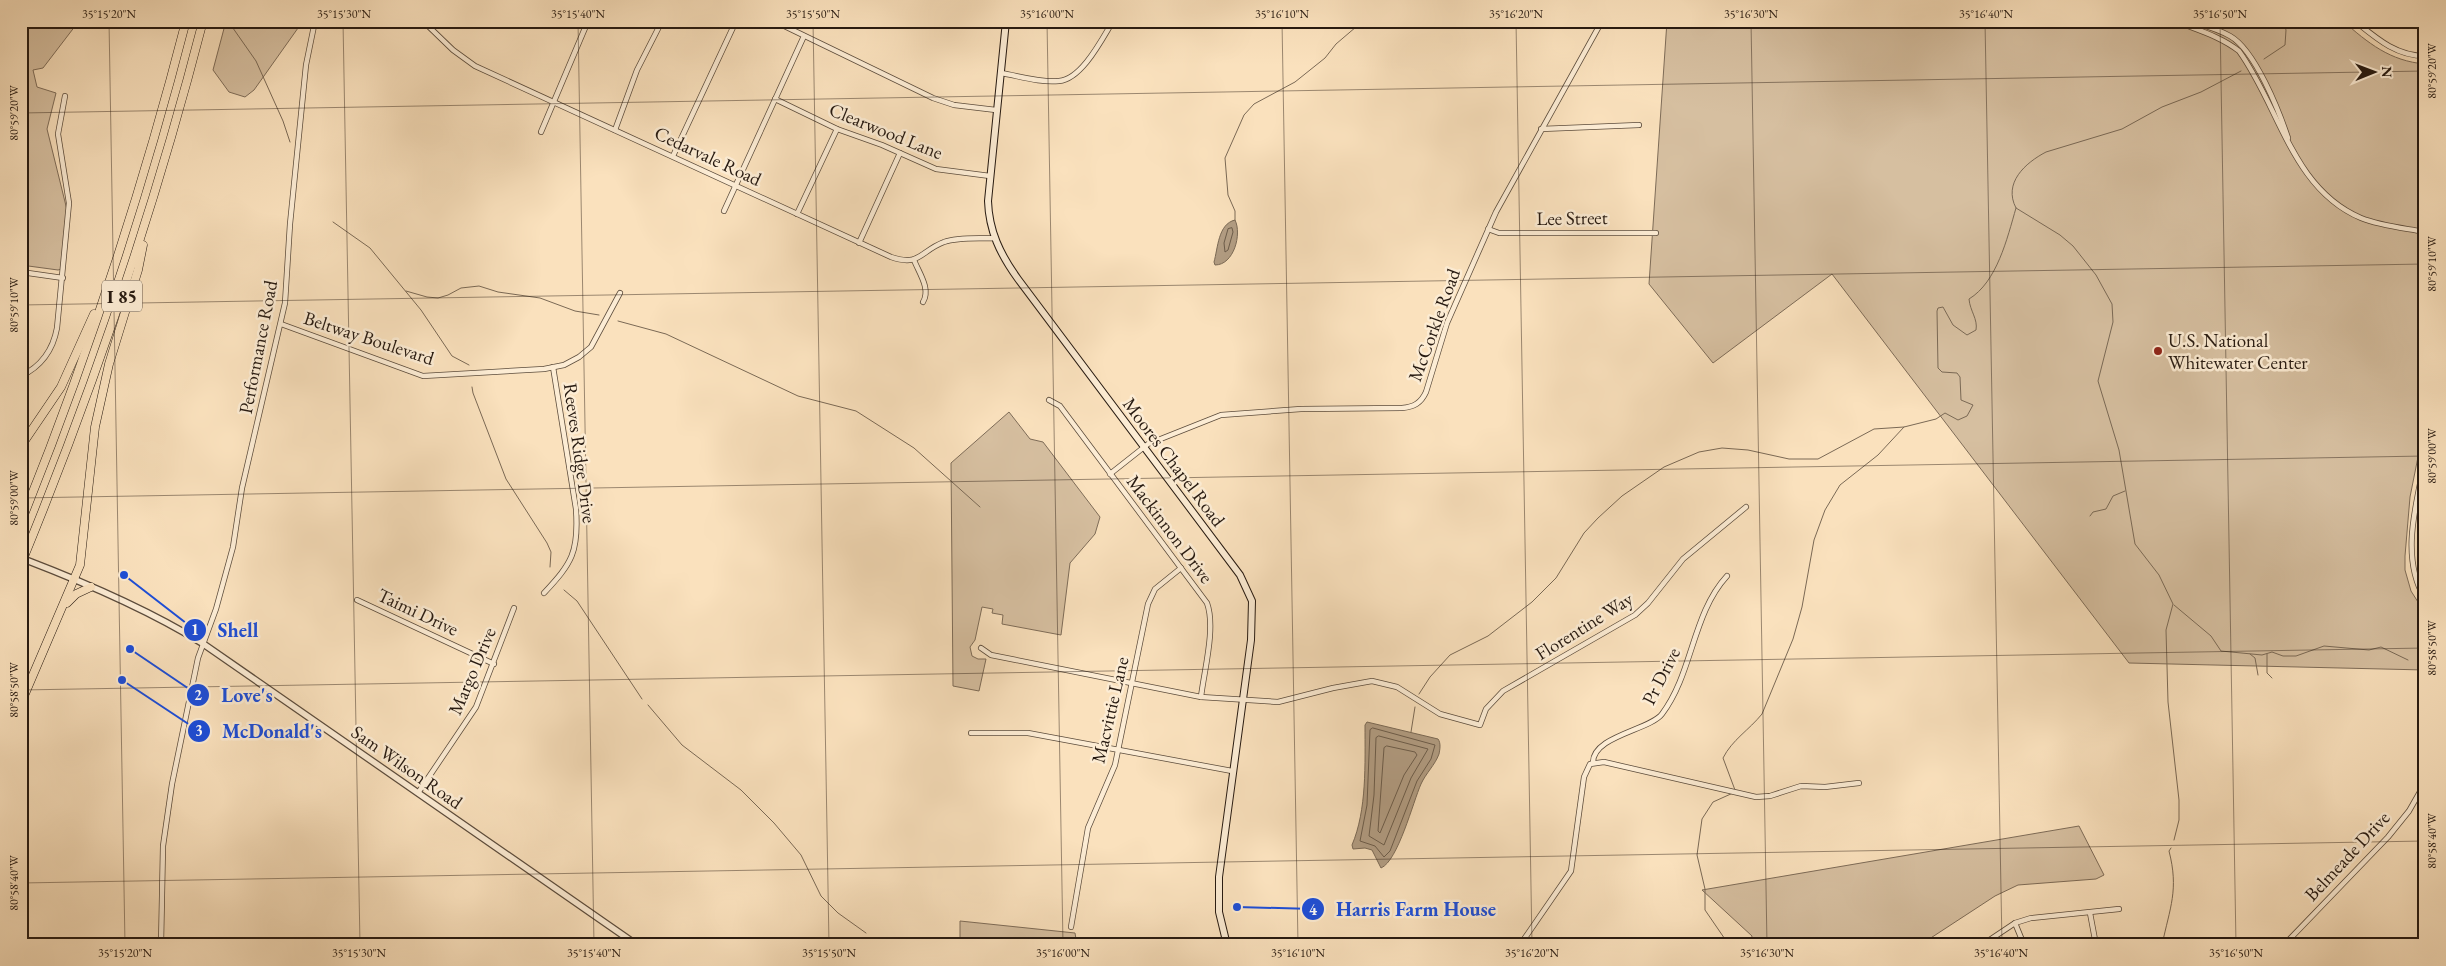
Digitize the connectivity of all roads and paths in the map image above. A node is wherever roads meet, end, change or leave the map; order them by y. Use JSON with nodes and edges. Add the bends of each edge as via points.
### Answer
{"nodes":[{"id":1,"x":186,"y":21,"type":"edge"},
{"id":2,"x":203,"y":21,"type":"edge"},
{"id":3,"x":315,"y":21,"type":"edge"},
{"id":4,"x":423,"y":21,"type":"edge"},
{"id":5,"x":588,"y":21,"type":"edge"},
{"id":6,"x":662,"y":21,"type":"edge"},
{"id":7,"x":736,"y":21,"type":"edge"},
{"id":8,"x":774,"y":21,"type":"edge"},
{"id":9,"x":1006,"y":21,"type":"edge"},
{"id":10,"x":1113,"y":21,"type":"edge"},
{"id":11,"x":1602,"y":21,"type":"edge"},
{"id":12,"x":2175,"y":21,"type":"edge"},
{"id":13,"x":2190,"y":21,"type":"edge"},
{"id":14,"x":2355,"y":21,"type":"edge"},
{"id":15,"x":804,"y":36,"type":"junction"},
{"id":16,"x":2425,"y":56,"type":"edge"},
{"id":17,"x":1001,"y":73,"type":"junction"},
{"id":18,"x":65,"y":96,"type":"dead end"},
{"id":19,"x":775,"y":99,"type":"junction"},
{"id":20,"x":556,"y":102,"type":"junction"},
{"id":21,"x":996,"y":110,"type":"junction"},
{"id":22,"x":1640,"y":124,"type":"dead end"},
{"id":23,"x":837,"y":129,"type":"junction"},
{"id":24,"x":1541,"y":129,"type":"junction"},
{"id":25,"x":615,"y":130,"type":"junction"},
{"id":26,"x":542,"y":132,"type":"dead end"},
{"id":27,"x":2291,"y":147,"type":"junction"},
{"id":28,"x":900,"y":153,"type":"junction"},
{"id":29,"x":673,"y":156,"type":"junction"},
{"id":30,"x":990,"y":176,"type":"junction"},
{"id":31,"x":736,"y":186,"type":"junction"},
{"id":32,"x":152,"y":204,"type":"junction"},
{"id":33,"x":724,"y":211,"type":"dead end"},
{"id":34,"x":797,"y":214,"type":"junction"},
{"id":35,"x":1488,"y":230,"type":"junction"},
{"id":36,"x":1656,"y":232,"type":"dead end"},
{"id":37,"x":2425,"y":232,"type":"edge"},
{"id":38,"x":994,"y":238,"type":"junction"},
{"id":39,"x":859,"y":242,"type":"junction"},
{"id":40,"x":914,"y":260,"type":"junction"},
{"id":41,"x":21,"y":272,"type":"edge"},
{"id":42,"x":63,"y":278,"type":"junction"},
{"id":43,"x":109,"y":286,"type":"junction"},
{"id":44,"x":620,"y":293,"type":"dead end"},
{"id":45,"x":923,"y":302,"type":"dead end"},
{"id":46,"x":281,"y":324,"type":"junction"},
{"id":47,"x":552,"y":367,"type":"junction"},
{"id":48,"x":21,"y":376,"type":"edge"},
{"id":49,"x":1049,"y":400,"type":"dead end"},
{"id":50,"x":21,"y":446,"type":"edge"},
{"id":51,"x":1144,"y":447,"type":"junction"},
{"id":52,"x":2425,"y":460,"type":"edge"},
{"id":53,"x":1110,"y":474,"type":"junction"},
{"id":54,"x":1746,"y":507,"type":"dead end"},
{"id":55,"x":21,"y":522,"type":"edge"},
{"id":56,"x":23,"y":561,"type":"edge"},
{"id":57,"x":1182,"y":568,"type":"junction"},
{"id":58,"x":1727,"y":576,"type":"dead end"},
{"id":59,"x":75,"y":579,"type":"junction"},
{"id":60,"x":91,"y":587,"type":"junction"},
{"id":61,"x":544,"y":593,"type":"dead end"},
{"id":62,"x":2425,"y":599,"type":"edge"},
{"id":63,"x":357,"y":600,"type":"dead end"},
{"id":64,"x":514,"y":608,"type":"dead end"},
{"id":65,"x":60,"y":616,"type":"junction"},
{"id":66,"x":202,"y":643,"type":"junction"},
{"id":67,"x":980,"y":648,"type":"dead end"},
{"id":68,"x":494,"y":664,"type":"junction"},
{"id":69,"x":1132,"y":682,"type":"junction"},
{"id":70,"x":1201,"y":697,"type":"junction"},
{"id":71,"x":1242,"y":700,"type":"junction"},
{"id":72,"x":21,"y":703,"type":"edge"},
{"id":73,"x":971,"y":733,"type":"dead end"},
{"id":74,"x":1118,"y":750,"type":"junction"},
{"id":75,"x":1593,"y":762,"type":"junction"},
{"id":76,"x":1232,"y":772,"type":"junction"},
{"id":77,"x":1858,"y":783,"type":"dead end"},
{"id":78,"x":2425,"y":783,"type":"edge"},
{"id":79,"x":418,"y":793,"type":"junction"},
{"id":80,"x":2119,"y":909,"type":"dead end"},
{"id":81,"x":2090,"y":913,"type":"junction"},
{"id":82,"x":2015,"y":924,"type":"junction"},
{"id":83,"x":1071,"y":927,"type":"dead end"},
{"id":84,"x":161,"y":945,"type":"edge"},
{"id":85,"x":637,"y":945,"type":"edge"},
{"id":86,"x":1227,"y":945,"type":"edge"},
{"id":87,"x":1520,"y":945,"type":"edge"},
{"id":88,"x":1982,"y":945,"type":"edge"},
{"id":89,"x":2024,"y":945,"type":"edge"},
{"id":90,"x":2096,"y":945,"type":"edge"},
{"id":91,"x":2284,"y":945,"type":"edge"}],
"edges":[{"from":1,"to":43,"type":"highway","number":"I 85","via":[[150,154]]},
{"from":2,"to":32,"type":"highway","number":"I 85"},
{"from":3,"to":46,"type":"street","name":"Performance Road","via":[[306,65],[287,288]]},
{"from":4,"to":20,"type":"street","name":"Cedarvale Road","via":[[468,61]]},
{"from":5,"to":20,"type":"street"},
{"from":6,"to":25,"type":"street","via":[[637,70]]},
{"from":7,"to":29,"type":"street"},
{"from":8,"to":15,"type":"street"},
{"from":9,"to":17,"type":"main road","name":"Moores Chapel Road"},
{"from":10,"to":17,"type":"street","via":[[1079,71],[1066,79],[1047,80]]},
{"from":11,"to":24,"type":"street","name":"McCorkle Road"},
{"from":12,"to":27,"type":"street","via":[[2229,43],[2239,52]]},
{"from":13,"to":27,"type":"street","via":[[2230,36],[2252,57]]},
{"from":14,"to":16,"type":"street","via":[[2395,50]]},
{"from":15,"to":19,"type":"street"},
{"from":15,"to":21,"type":"street","via":[[933,98],[954,105]]},
{"from":17,"to":21,"type":"main road","name":"Moores Chapel Road"},
{"from":18,"to":42,"type":"street","via":[[58,134],[69,203]]},
{"from":19,"to":23,"type":"street","name":"Clearwood Lane"},
{"from":19,"to":31,"type":"street"},
{"from":20,"to":25,"type":"street","name":"Cedarvale Road"},
{"from":20,"to":26,"type":"street"},
{"from":21,"to":30,"type":"main road","name":"Moores Chapel Road"},
{"from":22,"to":24,"type":"street"},
{"from":23,"to":28,"type":"street","name":"Clearwood Lane"},
{"from":23,"to":34,"type":"street"},
{"from":24,"to":35,"type":"street","name":"McCorkle Road"},
{"from":25,"to":29,"type":"street","name":"Cedarvale Road"},
{"from":27,"to":37,"type":"street","via":[[2316,186],[2345,210],[2362,218]]},
{"from":28,"to":30,"type":"street","name":"Clearwood Lane","via":[[936,169]]},
{"from":28,"to":39,"type":"street"},
{"from":29,"to":31,"type":"street","name":"Cedarvale Road"},
{"from":30,"to":38,"type":"main road","name":"Moores Chapel Road","via":[[989,210]]},
{"from":31,"to":33,"type":"street"},
{"from":31,"to":34,"type":"street","name":"Cedarvale Road"},
{"from":32,"to":56,"type":"highway","number":"I 85","via":[[101,359]]},
{"from":32,"to":59,"type":"highway","via":[[138,270],[98,407],[90,455],[81,557]]},
{"from":34,"to":39,"type":"street","name":"Cedarvale Road"},
{"from":35,"to":36,"type":"street","name":"Lee Street","via":[[1506,234]]},
{"from":35,"to":51,"type":"street","name":"McCorkle Road","via":[[1447,323],[1426,392],[1418,404],[1402,408],[1231,413],[1200,422]]},
{"from":38,"to":40,"type":"street","via":[[944,242]]},
{"from":38,"to":51,"type":"main road","name":"Moores Chapel Road","via":[[1018,279]]},
{"from":39,"to":40,"type":"street","name":"Cedarvale Road","via":[[899,260]]},
{"from":40,"to":45,"type":"street","via":[[925,287]]},
{"from":41,"to":42,"type":"street"},
{"from":42,"to":48,"type":"street","via":[[55,337],[42,363]]},
{"from":43,"to":50,"type":"highway","via":[[61,388]]},
{"from":43,"to":55,"type":"highway","number":"I 85"},
{"from":44,"to":47,"type":"street","name":"Beltway Boulevard","via":[[591,347],[564,365]]},
{"from":46,"to":47,"type":"street","name":"Beltway Boulevard","via":[[423,376]]},
{"from":46,"to":66,"type":"street","name":"Performance Road","via":[[242,488],[233,547],[216,609]]},
{"from":47,"to":61,"type":"street","name":"Reeves Ridge Drive","via":[[577,529],[576,546],[566,569]]},
{"from":49,"to":53,"type":"street","name":"Mackinnon Drive","via":[[1060,406]]},
{"from":51,"to":53,"type":"street","name":"McCorkle Road"},
{"from":51,"to":71,"type":"main road","name":"Moores Chapel Road","via":[[1240,575],[1250,594],[1253,615]]},
{"from":52,"to":62,"type":"street","via":[[2412,556],[2416,582]]},
{"from":53,"to":57,"type":"street","name":"Mackinnon Drive"},
{"from":54,"to":71,"type":"street","name":"Florentine Way","via":[[1683,559],[1635,615],[1503,691],[1486,709],[1480,725],[1440,714],[1397,687],[1372,681],[1292,700],[1264,703]]},
{"from":56,"to":59,"type":"street","name":"Sam Wilson Road"},
{"from":57,"to":69,"type":"street","name":"Macvittie Lane","via":[[1160,584],[1150,598]]},
{"from":57,"to":70,"type":"street","name":"Mackinnon Drive","via":[[1210,610]]},
{"from":58,"to":75,"type":"street","name":"Pr Drive","via":[[1705,612],[1686,667],[1661,716],[1608,743],[1592,758]]},
{"from":59,"to":60,"type":"street","name":"Sam Wilson Road"},
{"from":59,"to":65,"type":"highway"},
{"from":60,"to":65,"type":"highway","via":[[72,597]]},
{"from":60,"to":66,"type":"street","name":"Sam Wilson Road"},
{"from":63,"to":68,"type":"street","name":"Taimi Drive"},
{"from":64,"to":68,"type":"street","name":"Margo Drive"},
{"from":65,"to":72,"type":"highway"},
{"from":66,"to":79,"type":"street","name":"Sam Wilson Road"},
{"from":66,"to":84,"type":"street","name":"Performance Road","via":[[165,820]]},
{"from":67,"to":69,"type":"street","via":[[991,655]]},
{"from":68,"to":79,"type":"street","name":"Margo Drive","via":[[471,716]]},
{"from":69,"to":70,"type":"street"},
{"from":69,"to":74,"type":"street","name":"Macvittie Lane"},
{"from":70,"to":71,"type":"street"},
{"from":71,"to":76,"type":"main road","name":"Moores Chapel Road"},
{"from":73,"to":74,"type":"street","via":[[1028,733]]},
{"from":74,"to":76,"type":"street"},
{"from":74,"to":83,"type":"street","name":"Macvittie Lane","via":[[1113,770],[1089,822]]},
{"from":75,"to":77,"type":"street","via":[[1709,785],[1756,798],[1801,786]]},
{"from":75,"to":87,"type":"street","name":"Pr Drive","via":[[1584,776],[1571,871]]},
{"from":76,"to":86,"type":"main road","name":"Moores Chapel Road","via":[[1218,877],[1219,912]]},
{"from":78,"to":91,"type":"street","name":"Belmeade Drive","via":[[2409,811],[2388,837]]},
{"from":79,"to":85,"type":"street","name":"Sam Wilson Road"},
{"from":80,"to":81,"type":"street"},
{"from":81,"to":82,"type":"street","via":[[2040,916]]},
{"from":81,"to":90,"type":"street"},
{"from":82,"to":88,"type":"street"},
{"from":82,"to":89,"type":"street"}]}
